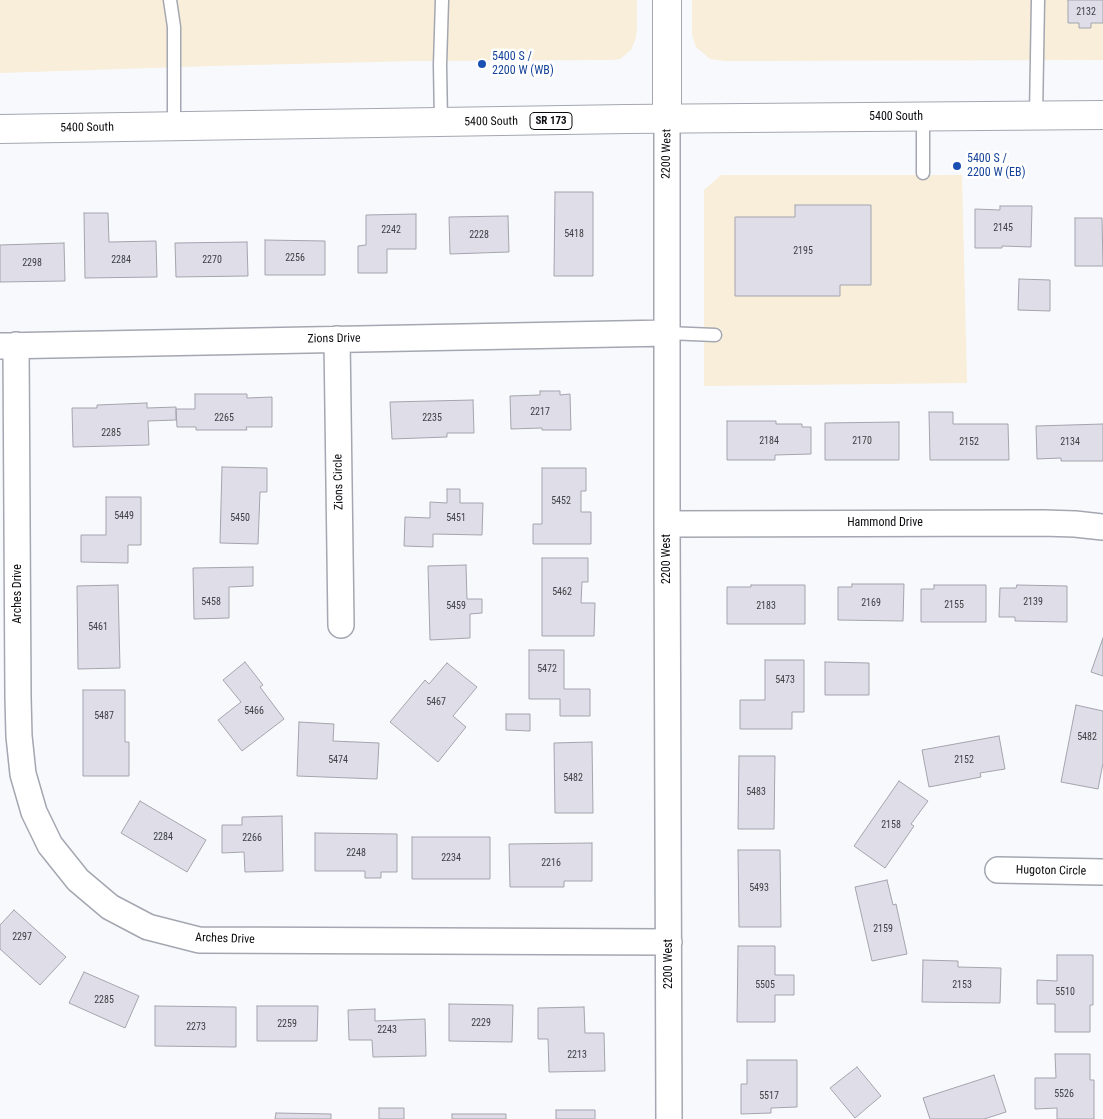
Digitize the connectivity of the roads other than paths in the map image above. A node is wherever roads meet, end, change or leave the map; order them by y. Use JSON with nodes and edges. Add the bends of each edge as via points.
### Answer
{"nodes":[{"id":1,"x":170,"y":0,"type":"edge"},
{"id":2,"x":442,"y":0,"type":"edge"},
{"id":3,"x":667,"y":0,"type":"edge"},
{"id":4,"x":1038,"y":0,"type":"edge"},
{"id":5,"x":1036,"y":116,"type":"junction"},
{"id":6,"x":1103,"y":116,"type":"edge"},
{"id":7,"x":923,"y":117,"type":"junction"},
{"id":8,"x":668,"y":119,"type":"junction"},
{"id":9,"x":441,"y":122,"type":"junction"},
{"id":10,"x":174,"y":126,"type":"junction"},
{"id":11,"x":0,"y":129,"type":"edge"},
{"id":12,"x":923,"y":173,"type":"dead end"},
{"id":13,"x":667,"y":333,"type":"junction"},
{"id":14,"x":715,"y":335,"type":"dead end"},
{"id":15,"x":337,"y":339,"type":"junction"},
{"id":16,"x":8,"y":346,"type":"edge"},
{"id":17,"x":667,"y":524,"type":"junction"},
{"id":18,"x":1103,"y":526,"type":"edge"},
{"id":19,"x":341,"y":625,"type":"dead end"},
{"id":20,"x":998,"y":870,"type":"dead end"},
{"id":21,"x":1103,"y":872,"type":"edge"},
{"id":22,"x":669,"y":942,"type":"junction"},
{"id":23,"x":669,"y":1119,"type":"edge"}],
"edges":[{"from":1,"to":10,"type":"lane","via":[[174,27]]},
{"from":2,"to":9,"type":"lane"},
{"from":3,"to":8,"type":"main road","name":"2200 West"},
{"from":4,"to":5,"type":"lane"},
{"from":5,"to":6,"type":"main road","name":"5400 South","number":"SR 173"},
{"from":5,"to":7,"type":"main road","name":"5400 South","number":"SR 173"},
{"from":7,"to":8,"type":"main road","name":"5400 South","number":"SR 173"},
{"from":7,"to":12,"type":"lane"},
{"from":8,"to":9,"type":"main road","name":"5400 South","number":"SR 173"},
{"from":8,"to":13,"type":"street","name":"2200 West"},
{"from":9,"to":10,"type":"main road","name":"5400 South","number":"SR 173"},
{"from":10,"to":11,"type":"main road","name":"5400 South","number":"SR 173"},
{"from":13,"to":14,"type":"lane"},
{"from":13,"to":15,"type":"street","name":"Zions Drive"},
{"from":13,"to":17,"type":"street","name":"2200 West"},
{"from":15,"to":16,"type":"street","name":"Zions Drive"},
{"from":15,"to":19,"type":"street","name":"Zions Circle"},
{"from":16,"to":22,"type":"street","name":"Arches Drive","via":[[19,736],[23,774],[34,812],[50,845],[78,880],[110,907],[148,927],[199,940]]},
{"from":17,"to":18,"type":"street","name":"Hammond Drive","via":[[1043,523]]},
{"from":17,"to":22,"type":"street","name":"2200 West"},
{"from":20,"to":21,"type":"street","name":"Hugoton Circle"},
{"from":22,"to":23,"type":"street","name":"2200 West"}]}
